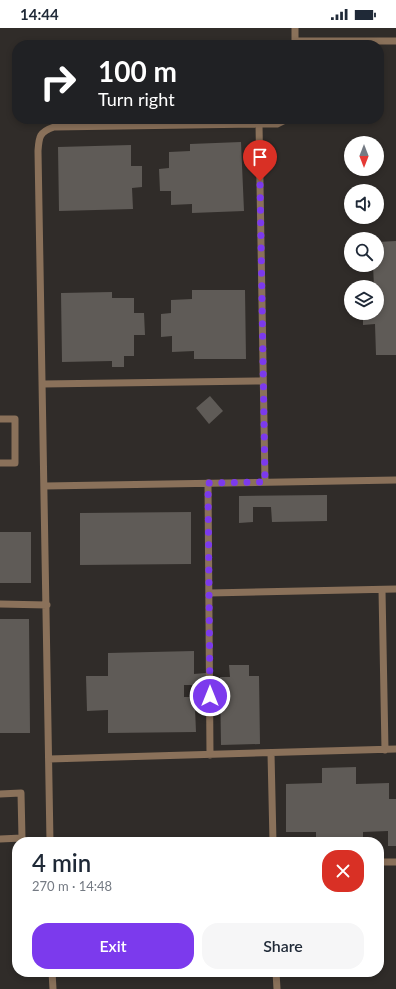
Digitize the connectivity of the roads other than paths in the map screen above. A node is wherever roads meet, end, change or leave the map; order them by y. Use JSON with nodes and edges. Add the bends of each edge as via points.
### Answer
{"nodes":[{"id":1,"x":295,"y":28,"type":"edge"},
{"id":2,"x":295,"y":40,"type":"edge"},
{"id":3,"x":384,"y":41,"type":"edge"},
{"id":4,"x":396,"y":41,"type":"edge"},
{"id":5,"x":259,"y":124,"type":"junction"},
{"id":6,"x":278,"y":124,"type":"edge"},
{"id":7,"x":263,"y":381,"type":"junction"},
{"id":8,"x":43,"y":384,"type":"junction"},
{"id":9,"x":0,"y":419,"type":"edge"},
{"id":10,"x":0,"y":463,"type":"edge"},
{"id":11,"x":396,"y":480,"type":"edge"},
{"id":12,"x":265,"y":482,"type":"junction"},
{"id":13,"x":208,"y":483,"type":"junction"},
{"id":14,"x":45,"y":486,"type":"junction"},
{"id":15,"x":382,"y":590,"type":"junction"},
{"id":16,"x":396,"y":590,"type":"edge"},
{"id":17,"x":209,"y":593,"type":"junction"},
{"id":18,"x":0,"y":604,"type":"edge"},
{"id":19,"x":47,"y":605,"type":"junction"},
{"id":20,"x":396,"y":749,"type":"edge"},
{"id":21,"x":385,"y":750,"type":"junction"},
{"id":22,"x":271,"y":753,"type":"junction"},
{"id":23,"x":210,"y":754,"type":"junction"},
{"id":24,"x":49,"y":759,"type":"junction"},
{"id":25,"x":0,"y":794,"type":"edge"},
{"id":26,"x":22,"y":837,"type":"edge"},
{"id":27,"x":50,"y":837,"type":"edge"},
{"id":28,"x":273,"y":837,"type":"edge"},
{"id":29,"x":12,"y":838,"type":"edge"},
{"id":30,"x":0,"y":839,"type":"edge"},
{"id":31,"x":384,"y":862,"type":"edge"},
{"id":32,"x":396,"y":862,"type":"edge"},
{"id":33,"x":52,"y":977,"type":"edge"},
{"id":34,"x":276,"y":977,"type":"edge"},
{"id":35,"x":53,"y":989,"type":"edge"},
{"id":36,"x":277,"y":989,"type":"edge"}],
"edges":[{"from":1,"to":2,"type":"lane"},
{"from":3,"to":4,"type":"lane"},
{"from":5,"to":6,"type":"lane"},
{"from":5,"to":7,"type":"lane"},
{"from":5,"to":8,"type":"lane","via":[[54,127],[45,130],[39,137]]},
{"from":7,"to":8,"type":"lane"},
{"from":7,"to":12,"type":"lane"},
{"from":8,"to":14,"type":"lane"},
{"from":9,"to":10,"type":"lane","via":[[15,418],[15,463]]},
{"from":11,"to":12,"type":"lane"},
{"from":12,"to":13,"type":"lane"},
{"from":13,"to":14,"type":"lane"},
{"from":13,"to":17,"type":"lane"},
{"from":14,"to":19,"type":"lane"},
{"from":15,"to":16,"type":"lane"},
{"from":15,"to":17,"type":"lane"},
{"from":15,"to":21,"type":"lane"},
{"from":17,"to":23,"type":"lane"},
{"from":18,"to":19,"type":"lane"},
{"from":19,"to":24,"type":"lane"},
{"from":20,"to":21,"type":"lane"},
{"from":21,"to":22,"type":"lane"},
{"from":22,"to":23,"type":"lane"},
{"from":22,"to":28,"type":"lane"},
{"from":23,"to":24,"type":"lane"},
{"from":24,"to":27,"type":"lane"},
{"from":25,"to":26,"type":"lane","via":[[21,793]]},
{"from":29,"to":30,"type":"lane"},
{"from":31,"to":32,"type":"lane"},
{"from":33,"to":35,"type":"lane"},
{"from":34,"to":36,"type":"lane"}]}
